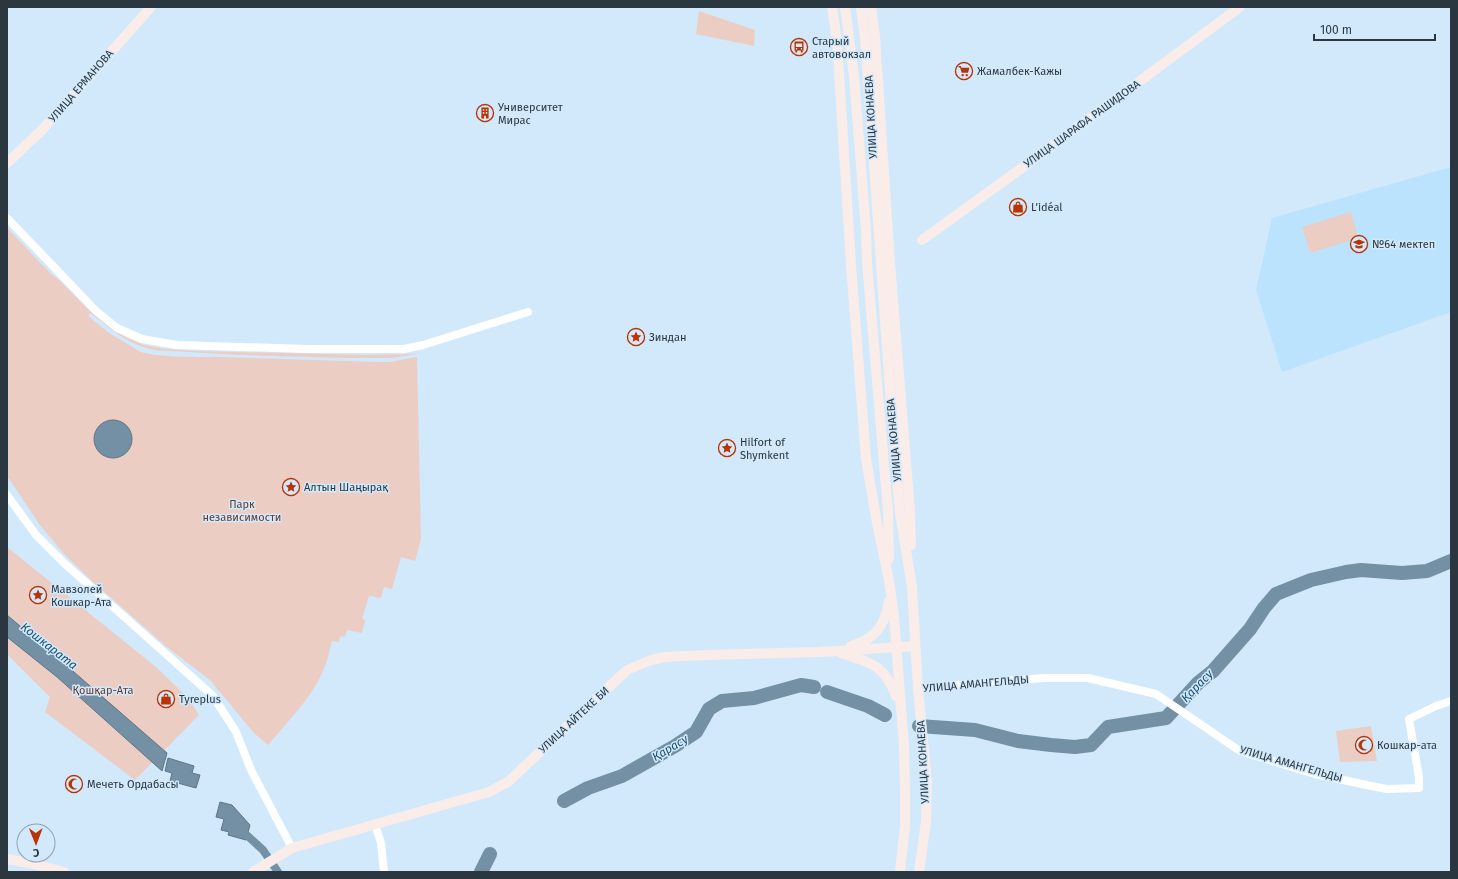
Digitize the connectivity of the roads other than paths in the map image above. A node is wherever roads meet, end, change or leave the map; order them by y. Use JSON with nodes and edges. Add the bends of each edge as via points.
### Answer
{"nodes":[{"id":1,"x":151,"y":7,"type":"edge"},
{"id":2,"x":832,"y":7,"type":"edge"},
{"id":3,"x":845,"y":7,"type":"edge"},
{"id":4,"x":861,"y":7,"type":"edge"},
{"id":5,"x":871,"y":7,"type":"edge"},
{"id":6,"x":1240,"y":7,"type":"edge"},
{"id":7,"x":7,"y":163,"type":"edge"},
{"id":8,"x":7,"y":218,"type":"edge"},
{"id":9,"x":922,"y":240,"type":"dead end"},
{"id":10,"x":528,"y":312,"type":"dead end"},
{"id":11,"x":7,"y":495,"type":"edge"},
{"id":12,"x":889,"y":580,"type":"junction"},
{"id":13,"x":912,"y":587,"type":"junction"},
{"id":14,"x":891,"y":591,"type":"junction"},
{"id":15,"x":915,"y":646,"type":"junction"},
{"id":16,"x":895,"y":647,"type":"junction"},
{"id":17,"x":836,"y":651,"type":"junction"},
{"id":18,"x":918,"y":689,"type":"junction"},
{"id":19,"x":1451,"y":701,"type":"edge"},
{"id":20,"x":900,"y":706,"type":"junction"},
{"id":21,"x":375,"y":824,"type":"junction"},
{"id":22,"x":289,"y":850,"type":"junction"},
{"id":23,"x":7,"y":859,"type":"edge"},
{"id":24,"x":254,"y":871,"type":"edge"},
{"id":25,"x":64,"y":872,"type":"edge"},
{"id":26,"x":384,"y":872,"type":"edge"},
{"id":27,"x":900,"y":872,"type":"edge"},
{"id":28,"x":919,"y":872,"type":"edge"}],
"edges":[{"from":1,"to":7,"type":"main road","name":"УЛИЦА ЕРМАНОВА","via":[[42,130]]},
{"from":2,"to":12,"type":"main road","name":"УЛИЦА КОНАЕВА","via":[[866,459]]},
{"from":3,"to":12,"type":"main road","name":"УЛИЦА КОНАЕВА","via":[[854,76],[867,271],[888,511]]},
{"from":4,"to":13,"type":"main road","name":"УЛИЦА КОНАЕВА","via":[[900,513]]},
{"from":5,"to":13,"type":"main road","via":[[910,512]]},
{"from":6,"to":9,"type":"main road","name":"УЛИЦА ШАРАФА РАШИДОВА"},
{"from":8,"to":10,"type":"street","via":[[96,311],[117,328],[142,339],[177,345],[404,349]]},
{"from":11,"to":22,"type":"street","via":[[36,535],[64,563],[213,696],[236,732]]},
{"from":12,"to":14,"type":"main road","name":"УЛИЦА КОНАЕВА"},
{"from":13,"to":15,"type":"main road","name":"УЛИЦА КОНАЕВА"},
{"from":14,"to":16,"type":"main road","name":"УЛИЦА КОНАЕВА"},
{"from":14,"to":17,"type":"main road","via":[[887,613],[873,636],[862,643]]},
{"from":15,"to":16,"type":"main road","name":"УЛИЦА АЙТЕКЕ БИ"},
{"from":15,"to":18,"type":"main road","name":"УЛИЦА КОНАЕВА"},
{"from":16,"to":17,"type":"main road","name":"УЛИЦА АЙТЕКЕ БИ"},
{"from":16,"to":20,"type":"main road","name":"УЛИЦА КОНАЕВА"},
{"from":17,"to":20,"type":"main road","via":[[874,664],[890,681]]},
{"from":17,"to":21,"type":"main road","name":"УЛИЦА АЙТЕКЕ БИ","via":[[707,655],[651,660],[627,670],[508,782],[489,792]]},
{"from":18,"to":19,"type":"street","name":"УЛИЦА АМАНГЕЛЬДЫ","via":[[1045,678],[1088,678],[1156,694],[1240,751],[1315,774],[1387,789],[1419,788],[1409,719]]},
{"from":18,"to":28,"type":"main road","name":"УЛИЦА КОНАЕВА","via":[[927,782],[926,821]]},
{"from":20,"to":27,"type":"main road","name":"УЛИЦА КОНАЕВА","via":[[904,746],[905,826]]},
{"from":21,"to":22,"type":"main road","name":"УЛИЦА АЙТЕКЕ БИ"},
{"from":21,"to":26,"type":"street","via":[[381,843]]},
{"from":22,"to":24,"type":"main road","name":"УЛИЦА АЙТЕКЕ БИ"},
{"from":23,"to":25,"type":"main road"}]}
